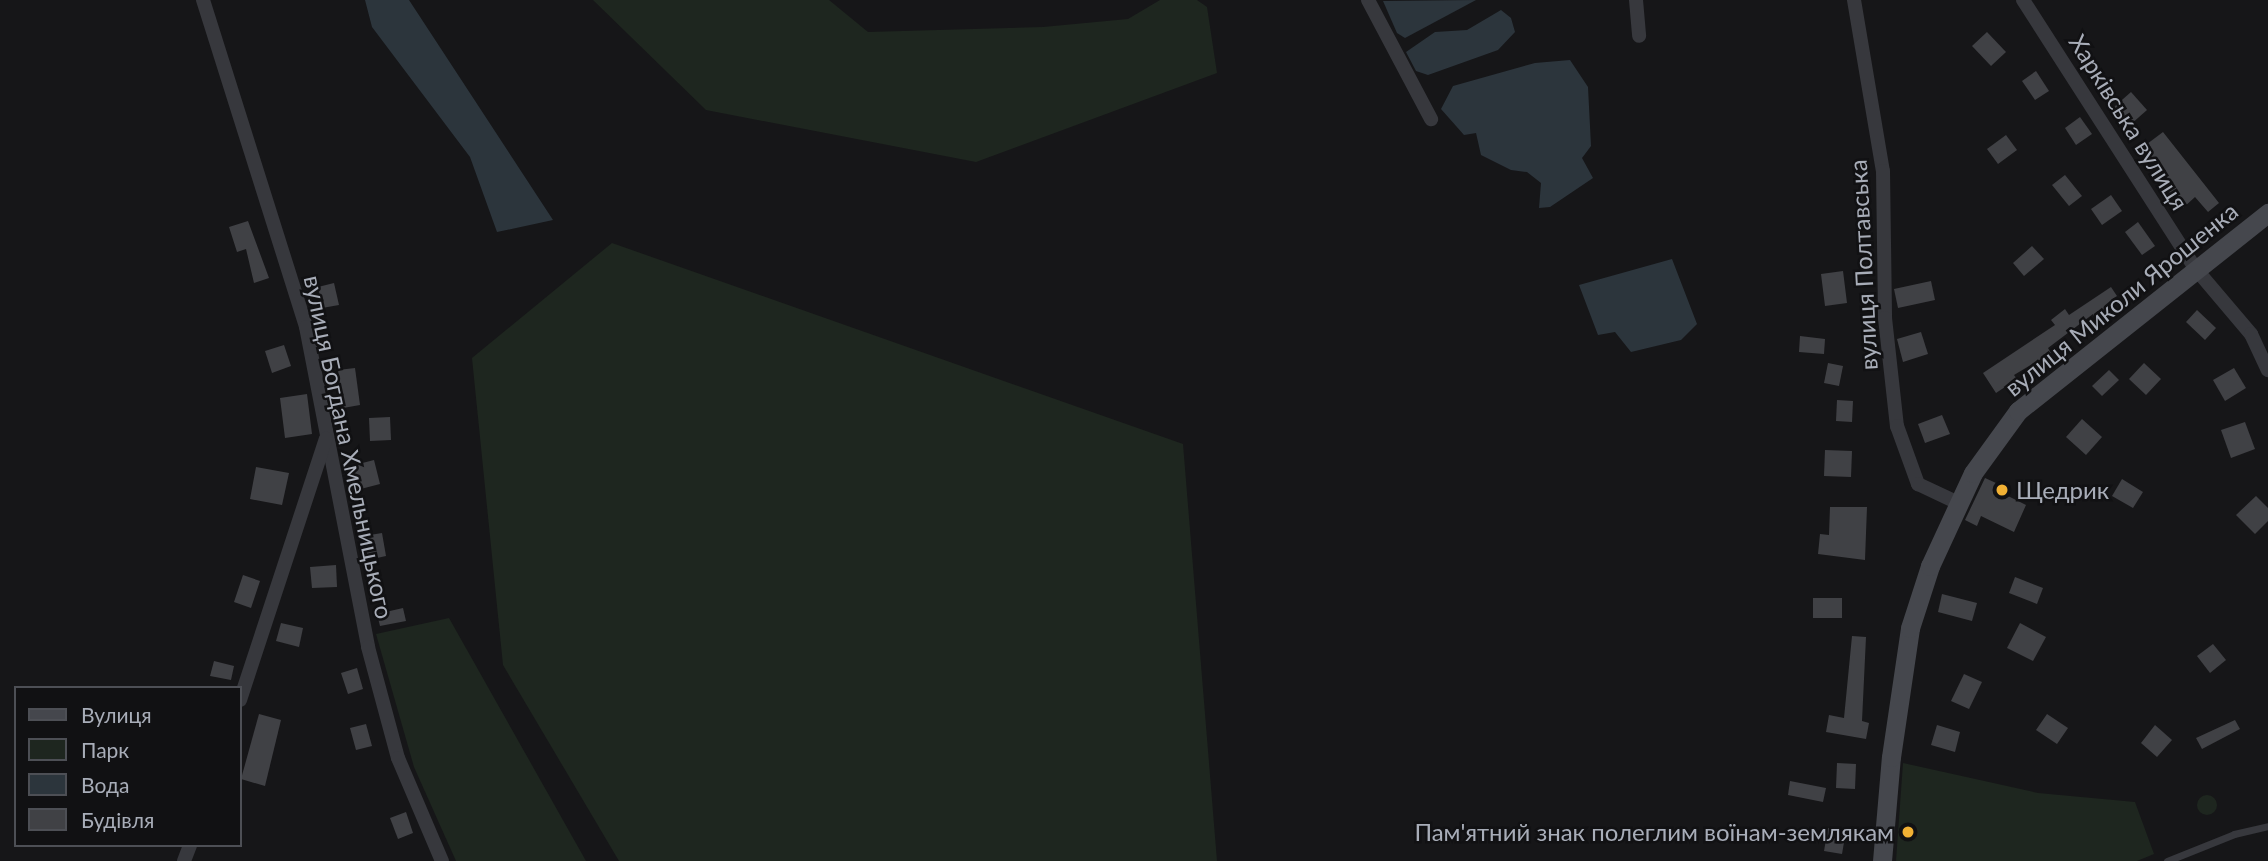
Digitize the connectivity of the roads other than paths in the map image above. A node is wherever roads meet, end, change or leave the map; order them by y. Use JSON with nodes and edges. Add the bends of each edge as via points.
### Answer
{"nodes":[{"id":1,"x":203,"y":0,"type":"edge"},
{"id":2,"x":1368,"y":0,"type":"edge"},
{"id":3,"x":1636,"y":0,"type":"edge"},
{"id":4,"x":1854,"y":0,"type":"edge"},
{"id":5,"x":2023,"y":0,"type":"edge"},
{"id":6,"x":1639,"y":36,"type":"dead end"},
{"id":7,"x":1431,"y":119,"type":"dead end"},
{"id":8,"x":2268,"y":213,"type":"edge"},
{"id":9,"x":2195,"y":268,"type":"junction"},
{"id":10,"x":2268,"y":370,"type":"edge"},
{"id":11,"x":327,"y":437,"type":"junction"},
{"id":12,"x":1956,"y":502,"type":"junction"},
{"id":13,"x":242,"y":694,"type":"edge"},
{"id":14,"x":2268,"y":826,"type":"edge"},
{"id":15,"x":442,"y":861,"type":"edge"},
{"id":16,"x":1882,"y":861,"type":"edge"},
{"id":17,"x":2168,"y":861,"type":"edge"}],
"edges":[{"from":1,"to":11,"type":"street","name":"вулиця Богдана Хмельницького","via":[[306,327]]},
{"from":2,"to":7,"type":"street"},
{"from":3,"to":6,"type":"street"},
{"from":4,"to":12,"type":"street","name":"вулиця Полтавська","via":[[1883,171],[1885,318],[1897,426],[1918,484]]},
{"from":5,"to":9,"type":"street","name":"Харківська вулиця"},
{"from":8,"to":9,"type":"street","name":"вулиця Миколи Ярошенка"},
{"from":9,"to":10,"type":"street","name":"Харківська вулиця","via":[[2251,334]]},
{"from":9,"to":12,"type":"street","name":"вулиця Миколи Ярошенка","via":[[2018,411]]},
{"from":11,"to":13,"type":"street"},
{"from":11,"to":15,"type":"street","name":"вулиця Богдана Хмельницького","via":[[368,647],[398,758]]},
{"from":12,"to":16,"type":"street","name":"вулиця Миколи Ярошенка","via":[[1910,628]]},
{"from":14,"to":17,"type":"lane","via":[[2234,834]]}]}
